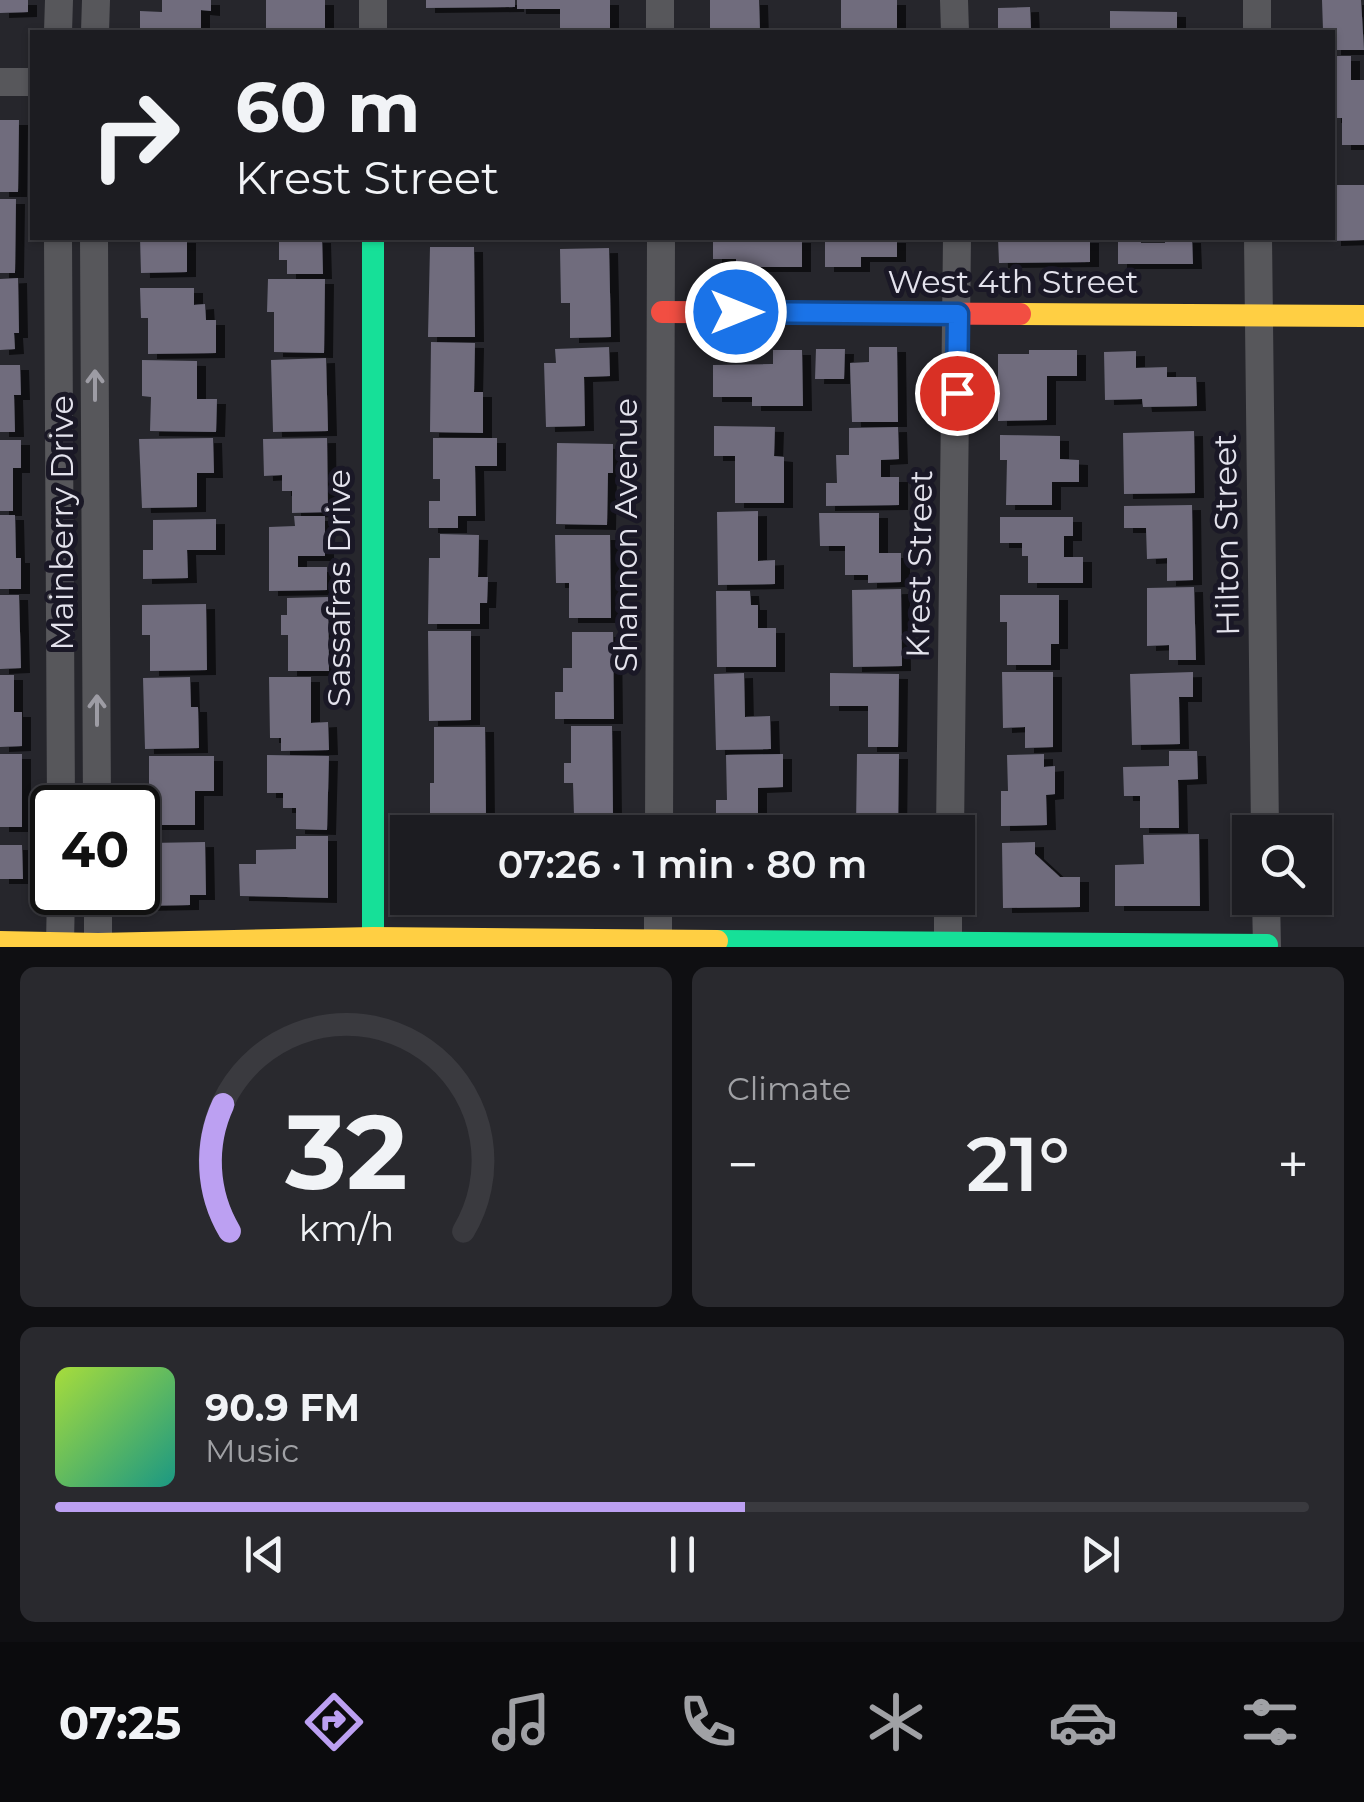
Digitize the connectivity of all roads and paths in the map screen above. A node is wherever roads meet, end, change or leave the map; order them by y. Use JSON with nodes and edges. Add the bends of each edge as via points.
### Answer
{"nodes":[{"id":1,"x":59,"y":0,"type":"edge"},
{"id":2,"x":96,"y":0,"type":"edge"},
{"id":3,"x":373,"y":0,"type":"edge"},
{"id":4,"x":660,"y":0,"type":"edge"},
{"id":5,"x":954,"y":0,"type":"edge"},
{"id":6,"x":1256,"y":0,"type":"edge"},
{"id":7,"x":58,"y":30,"type":"edge"},
{"id":8,"x":95,"y":30,"type":"edge"},
{"id":9,"x":373,"y":30,"type":"edge"},
{"id":10,"x":660,"y":30,"type":"edge"},
{"id":11,"x":954,"y":30,"type":"edge"},
{"id":12,"x":1257,"y":30,"type":"edge"},
{"id":13,"x":0,"y":82,"type":"edge"},
{"id":14,"x":30,"y":82,"type":"edge"},
{"id":15,"x":58,"y":240,"type":"edge"},
{"id":16,"x":94,"y":240,"type":"edge"},
{"id":17,"x":373,"y":240,"type":"edge"},
{"id":18,"x":661,"y":240,"type":"edge"},
{"id":19,"x":957,"y":240,"type":"edge"},
{"id":20,"x":1258,"y":240,"type":"edge"},
{"id":21,"x":662,"y":312,"type":"junction"},
{"id":22,"x":958,"y":314,"type":"junction"},
{"id":23,"x":1258,"y":316,"type":"junction"},
{"id":24,"x":1364,"y":316,"type":"edge"},
{"id":25,"x":60,"y":785,"type":"edge"},
{"id":26,"x":97,"y":785,"type":"edge"},
{"id":27,"x":658,"y":815,"type":"edge"},
{"id":28,"x":950,"y":815,"type":"edge"},
{"id":29,"x":1266,"y":815,"type":"edge"},
{"id":30,"x":61,"y":915,"type":"edge"},
{"id":31,"x":98,"y":915,"type":"edge"},
{"id":32,"x":658,"y":915,"type":"edge"},
{"id":33,"x":948,"y":915,"type":"edge"},
{"id":34,"x":1266,"y":915,"type":"edge"},
{"id":35,"x":373,"y":938,"type":"junction"},
{"id":36,"x":948,"y":940,"type":"junction"},
{"id":37,"x":0,"y":942,"type":"edge"},
{"id":38,"x":658,"y":942,"type":"junction"},
{"id":39,"x":60,"y":945,"type":"edge"},
{"id":40,"x":98,"y":946,"type":"edge"},
{"id":41,"x":1267,"y":946,"type":"edge"}],
"edges":[{"from":1,"to":7,"type":"street"},
{"from":2,"to":8,"type":"street"},
{"from":3,"to":9,"type":"street"},
{"from":4,"to":10,"type":"street"},
{"from":5,"to":11,"type":"street"},
{"from":6,"to":12,"type":"street"},
{"from":13,"to":14,"type":"street"},
{"from":15,"to":25,"type":"street","name":"Mainberry Drive"},
{"from":26,"to":16,"type":"street","name":"Mainberry Drive","one_way":true},
{"from":17,"to":35,"type":"street","name":"Sassafras Drive"},
{"from":18,"to":21,"type":"street","name":"Shannon Avenue"},
{"from":19,"to":22,"type":"street","name":"Krest Street"},
{"from":20,"to":23,"type":"street","name":"Hilton Street"},
{"from":21,"to":22,"type":"street","name":"West 4th Street"},
{"from":21,"to":27,"type":"street","name":"Shannon Avenue"},
{"from":22,"to":23,"type":"street","name":"West 4th Street"},
{"from":22,"to":28,"type":"street","name":"Krest Street"},
{"from":23,"to":24,"type":"street","name":"West 4th Street"},
{"from":23,"to":29,"type":"street","name":"Hilton Street"},
{"from":30,"to":39,"type":"street"},
{"from":31,"to":40,"type":"street"},
{"from":32,"to":38,"type":"street"},
{"from":33,"to":36,"type":"street"},
{"from":34,"to":41,"type":"street"},
{"from":35,"to":38,"type":"street"},
{"from":35,"to":40,"type":"street"},
{"from":36,"to":38,"type":"street"},
{"from":36,"to":41,"type":"street"},
{"from":37,"to":39,"type":"street"},
{"from":39,"to":40,"type":"street"}]}
